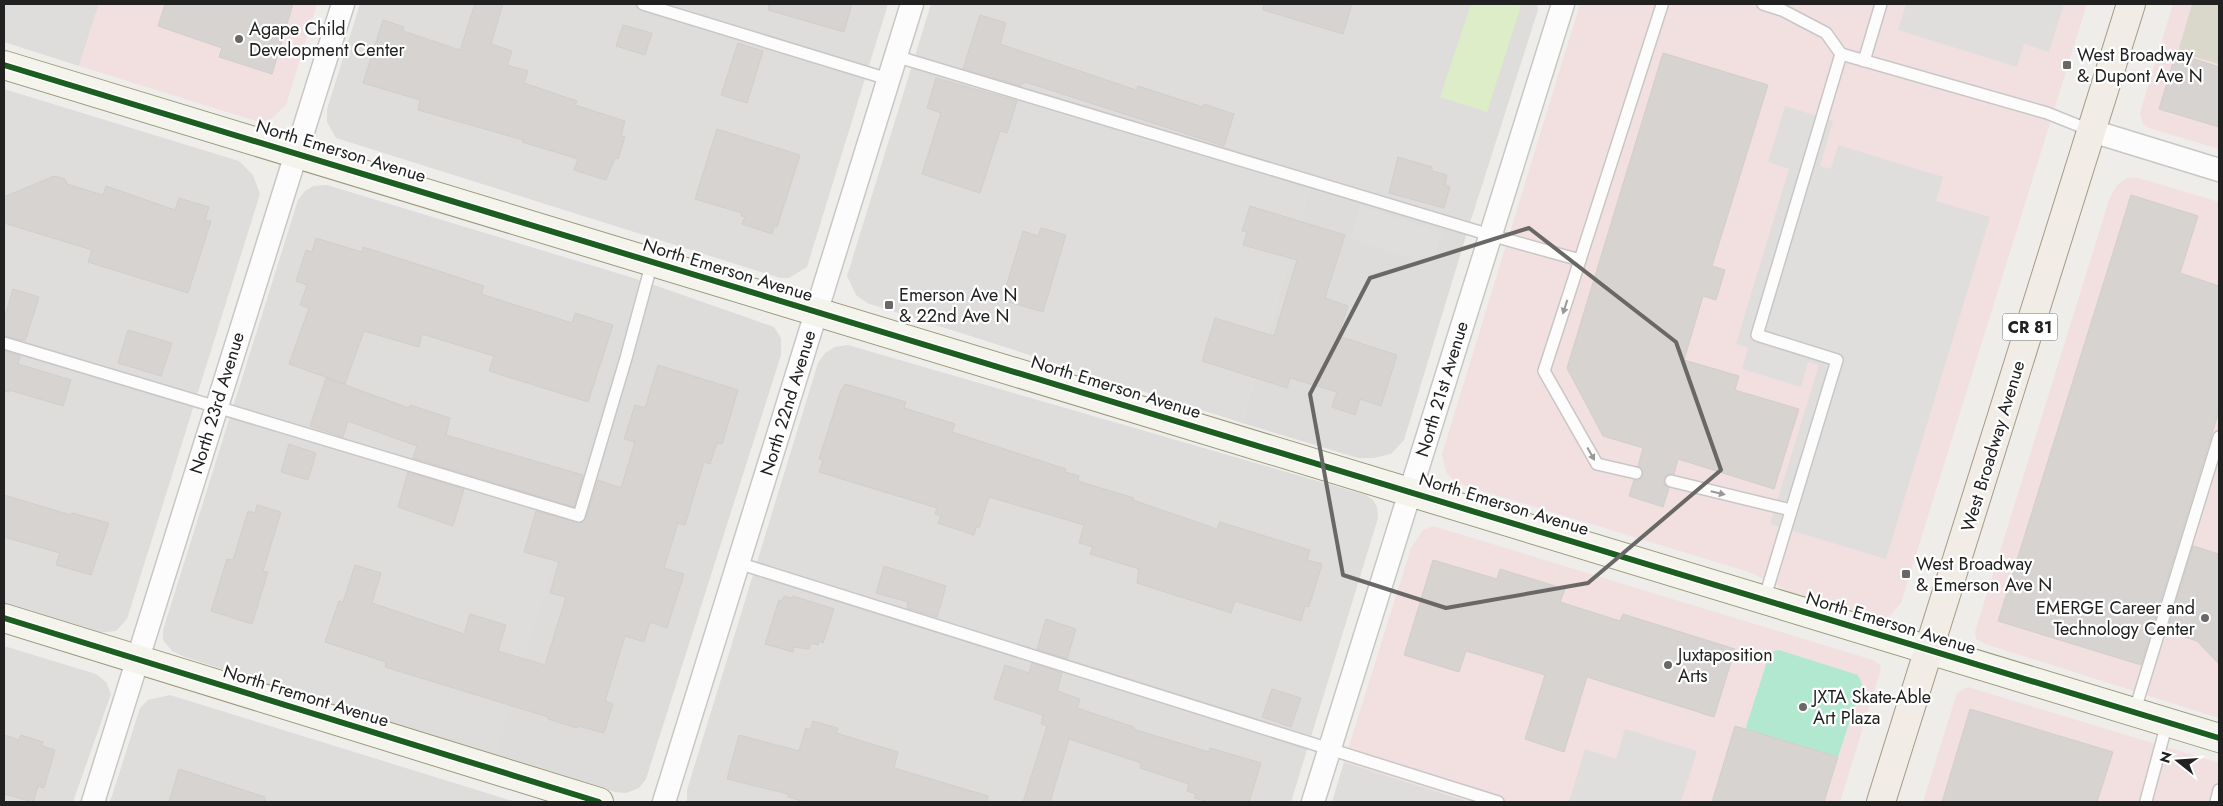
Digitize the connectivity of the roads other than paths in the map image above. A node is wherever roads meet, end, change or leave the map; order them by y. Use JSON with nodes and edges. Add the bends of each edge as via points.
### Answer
{"nodes":[{"id":1,"x":342,"y":4,"type":"edge"},
{"id":2,"x":643,"y":4,"type":"edge"},
{"id":3,"x":912,"y":4,"type":"edge"},
{"id":4,"x":1563,"y":4,"type":"edge"},
{"id":5,"x":1661,"y":4,"type":"edge"},
{"id":6,"x":1763,"y":4,"type":"edge"},
{"id":7,"x":1881,"y":4,"type":"edge"},
{"id":8,"x":2131,"y":4,"type":"edge"},
{"id":9,"x":1841,"y":54,"type":"junction"},
{"id":10,"x":895,"y":56,"type":"junction"},
{"id":11,"x":1864,"y":61,"type":"junction"},
{"id":12,"x":4,"y":65,"type":"edge"},
{"id":13,"x":888,"y":79,"type":"junction"},
{"id":14,"x":2092,"y":131,"type":"junction"},
{"id":15,"x":296,"y":152,"type":"junction"},
{"id":16,"x":2219,"y":170,"type":"edge"},
{"id":17,"x":1490,"y":235,"type":"junction"},
{"id":18,"x":1580,"y":260,"type":"junction"},
{"id":19,"x":652,"y":262,"type":"junction"},
{"id":20,"x":816,"y":312,"type":"junction"},
{"id":21,"x":4,"y":343,"type":"edge"},
{"id":22,"x":216,"y":408,"type":"junction"},
{"id":23,"x":2219,"y":437,"type":"edge"},
{"id":24,"x":2217,"y":455,"type":"edge"},
{"id":25,"x":1636,"y":473,"type":"dead end"},
{"id":26,"x":1671,"y":481,"type":"dead end"},
{"id":27,"x":1410,"y":491,"type":"junction"},
{"id":28,"x":1791,"y":510,"type":"junction"},
{"id":29,"x":738,"y":563,"type":"junction"},
{"id":30,"x":1764,"y":600,"type":"junction"},
{"id":31,"x":4,"y":618,"type":"edge"},
{"id":32,"x":1930,"y":650,"type":"junction"},
{"id":33,"x":138,"y":660,"type":"junction"},
{"id":34,"x":2134,"y":713,"type":"junction"},
{"id":35,"x":2166,"y":723,"type":"junction"},
{"id":36,"x":2219,"y":738,"type":"edge"},
{"id":37,"x":1328,"y":751,"type":"junction"},
{"id":38,"x":2219,"y":790,"type":"edge"},
{"id":39,"x":2146,"y":801,"type":"edge"},
{"id":40,"x":93,"y":802,"type":"edge"},
{"id":41,"x":599,"y":802,"type":"edge"},
{"id":42,"x":664,"y":802,"type":"edge"},
{"id":43,"x":1313,"y":802,"type":"edge"},
{"id":44,"x":1498,"y":802,"type":"edge"},
{"id":45,"x":1881,"y":802,"type":"edge"},
{"id":46,"x":2216,"y":802,"type":"edge"}],
"edges":[{"from":1,"to":15,"type":"street","name":"North 23rd Avenue"},
{"from":2,"to":13,"type":"lane"},
{"from":3,"to":10,"type":"street","name":"North 22nd Avenue"},
{"from":4,"to":17,"type":"street","name":"North 21st Avenue"},
{"from":5,"to":18,"type":"lane"},
{"from":6,"to":9,"type":"lane","via":[[1826,33]]},
{"from":7,"to":11,"type":"lane"},
{"from":8,"to":14,"type":"main road","name":"West Broadway Avenue","number":"CR 81"},
{"from":9,"to":11,"type":"lane"},
{"from":9,"to":28,"type":"lane","via":[[1757,335],[1837,360]]},
{"from":10,"to":13,"type":"street","name":"North 22nd Avenue"},
{"from":10,"to":17,"type":"lane"},
{"from":11,"to":14,"type":"lane","via":[[2047,113]]},
{"from":12,"to":15,"type":"street","name":"North Emerson Avenue"},
{"from":13,"to":20,"type":"street","name":"North 22nd Avenue"},
{"from":14,"to":16,"type":"street"},
{"from":14,"to":32,"type":"main road","name":"West Broadway Avenue","number":"CR 81"},
{"from":15,"to":19,"type":"street","name":"North Emerson Avenue"},
{"from":15,"to":22,"type":"street","name":"North 23rd Avenue"},
{"from":17,"to":18,"type":"lane"},
{"from":17,"to":27,"type":"street","name":"North 21st Avenue"},
{"from":18,"to":25,"type":"lane","one_way":true,"via":[[1544,371],[1597,464]]},
{"from":19,"to":20,"type":"street","name":"North Emerson Avenue"},
{"from":19,"to":22,"type":"lane","via":[[578,516]]},
{"from":20,"to":27,"type":"street","name":"North Emerson Avenue"},
{"from":20,"to":29,"type":"street","name":"North 22nd Avenue"},
{"from":21,"to":22,"type":"lane"},
{"from":22,"to":33,"type":"street","name":"North 23rd Avenue"},
{"from":23,"to":24,"type":"lane"},
{"from":24,"to":34,"type":"lane"},
{"from":26,"to":28,"type":"lane","one_way":true},
{"from":27,"to":30,"type":"street","name":"North Emerson Avenue"},
{"from":27,"to":37,"type":"street","name":"North 21st Avenue"},
{"from":28,"to":30,"type":"lane"},
{"from":29,"to":37,"type":"lane"},
{"from":29,"to":42,"type":"street","name":"North 22nd Avenue"},
{"from":30,"to":32,"type":"street","name":"North Emerson Avenue"},
{"from":31,"to":33,"type":"street","name":"North Fremont Avenue"},
{"from":32,"to":34,"type":"street","name":"North Emerson Avenue"},
{"from":32,"to":45,"type":"main road","name":"West Broadway Avenue","number":"CR 81"},
{"from":33,"to":40,"type":"street","name":"North 23rd Avenue"},
{"from":33,"to":41,"type":"street","name":"North Fremont Avenue"},
{"from":34,"to":35,"type":"street","name":"North Emerson Avenue"},
{"from":35,"to":36,"type":"street","name":"North Emerson Avenue"},
{"from":35,"to":39,"type":"lane"},
{"from":37,"to":43,"type":"street","name":"North 21st Avenue"},
{"from":37,"to":44,"type":"lane"},
{"from":38,"to":46,"type":"lane"}]}
